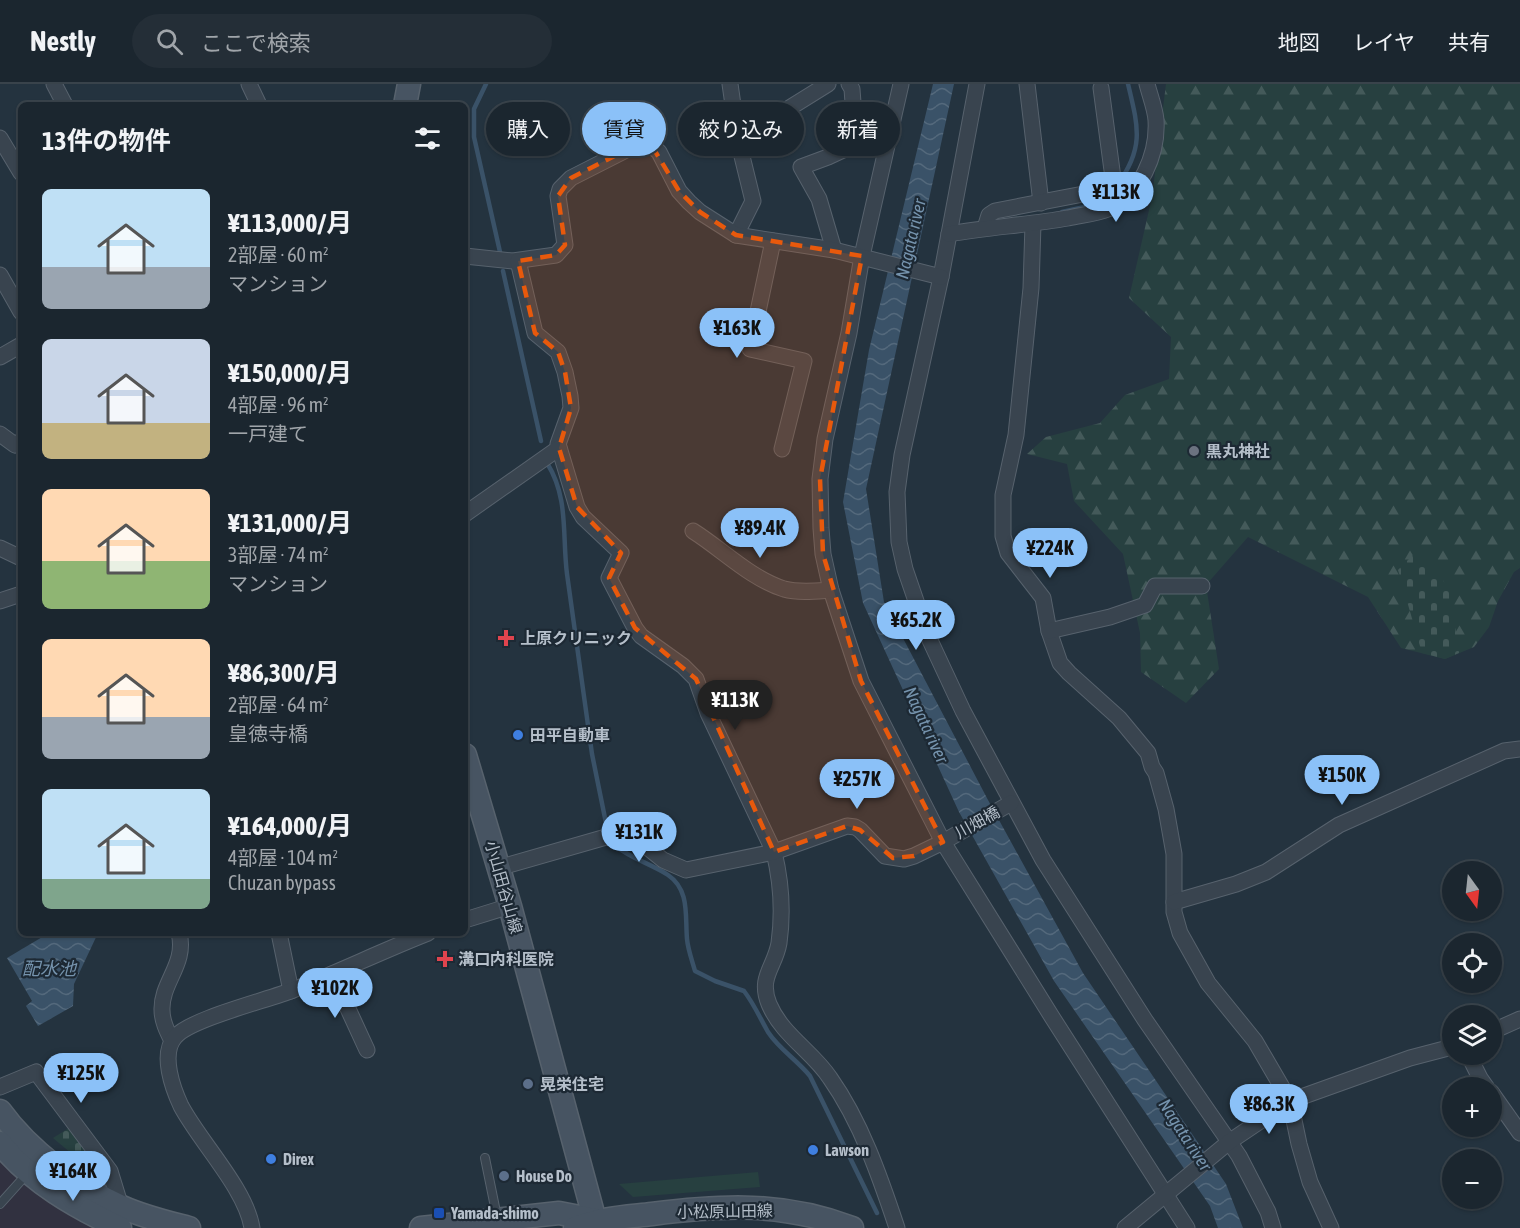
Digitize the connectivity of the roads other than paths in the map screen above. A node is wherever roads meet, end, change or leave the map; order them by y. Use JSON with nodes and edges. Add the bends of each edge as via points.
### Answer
{"nodes":[{"id":1,"x":54,"y":84,"type":"edge"},
{"id":2,"x":249,"y":84,"type":"edge"},
{"id":3,"x":409,"y":84,"type":"edge"},
{"id":4,"x":730,"y":84,"type":"edge"},
{"id":5,"x":828,"y":84,"type":"edge"},
{"id":6,"x":849,"y":84,"type":"edge"},
{"id":7,"x":901,"y":84,"type":"edge"},
{"id":8,"x":977,"y":84,"type":"edge"},
{"id":9,"x":1027,"y":84,"type":"edge"},
{"id":10,"x":1147,"y":84,"type":"edge"},
{"id":11,"x":1101,"y":88,"type":"dead end"},
{"id":12,"x":63,"y":102,"type":"edge"},
{"id":13,"x":258,"y":102,"type":"edge"},
{"id":14,"x":406,"y":102,"type":"edge"},
{"id":15,"x":733,"y":102,"type":"edge"},
{"id":16,"x":799,"y":102,"type":"edge"},
{"id":17,"x":0,"y":138,"type":"edge"},
{"id":18,"x":742,"y":156,"type":"edge"},
{"id":19,"x":18,"y":168,"type":"edge"},
{"id":20,"x":1041,"y":203,"type":"junction"},
{"id":21,"x":1033,"y":224,"type":"junction"},
{"id":22,"x":985,"y":228,"type":"junction"},
{"id":23,"x":948,"y":234,"type":"junction"},
{"id":24,"x":736,"y":235,"type":"junction"},
{"id":25,"x":772,"y":241,"type":"junction"},
{"id":26,"x":834,"y":250,"type":"junction"},
{"id":27,"x":468,"y":256,"type":"edge"},
{"id":28,"x":862,"y":256,"type":"junction"},
{"id":29,"x":518,"y":261,"type":"junction"},
{"id":30,"x":0,"y":275,"type":"edge"},
{"id":31,"x":941,"y":277,"type":"junction"},
{"id":32,"x":18,"y":307,"type":"edge"},
{"id":33,"x":18,"y":347,"type":"edge"},
{"id":34,"x":0,"y":357,"type":"edge"},
{"id":35,"x":0,"y":434,"type":"edge"},
{"id":36,"x":18,"y":443,"type":"edge"},
{"id":37,"x":559,"y":448,"type":"junction"},
{"id":38,"x":782,"y":449,"type":"dead end"},
{"id":39,"x":468,"y":512,"type":"edge"},
{"id":40,"x":693,"y":531,"type":"dead end"},
{"id":41,"x":0,"y":548,"type":"edge"},
{"id":42,"x":18,"y":557,"type":"edge"},
{"id":43,"x":1202,"y":586,"type":"dead end"},
{"id":44,"x":831,"y":590,"type":"junction"},
{"id":45,"x":18,"y":595,"type":"edge"},
{"id":46,"x":0,"y":602,"type":"edge"},
{"id":47,"x":1049,"y":631,"type":"junction"},
{"id":48,"x":1520,"y":749,"type":"edge"},
{"id":49,"x":468,"y":765,"type":"edge"},
{"id":50,"x":1011,"y":803,"type":"junction"},
{"id":51,"x":943,"y":842,"type":"junction"},
{"id":52,"x":774,"y":852,"type":"junction"},
{"id":53,"x":498,"y":868,"type":"junction"},
{"id":54,"x":1174,"y":902,"type":"junction"},
{"id":55,"x":510,"y":906,"type":"junction"},
{"id":56,"x":468,"y":919,"type":"edge"},
{"id":57,"x":179,"y":936,"type":"edge"},
{"id":58,"x":280,"y":936,"type":"edge"},
{"id":59,"x":421,"y":936,"type":"edge"},
{"id":60,"x":333,"y":974,"type":"junction"},
{"id":61,"x":291,"y":991,"type":"junction"},
{"id":62,"x":1520,"y":1019,"type":"edge"},
{"id":63,"x":1502,"y":1027,"type":"edge"},
{"id":64,"x":172,"y":1041,"type":"junction"},
{"id":65,"x":367,"y":1050,"type":"dead end"},
{"id":66,"x":1442,"y":1050,"type":"edge"},
{"id":67,"x":0,"y":1087,"type":"edge"},
{"id":68,"x":1290,"y":1101,"type":"junction"},
{"id":69,"x":1502,"y":1107,"type":"edge"},
{"id":70,"x":0,"y":1111,"type":"edge"},
{"id":71,"x":1520,"y":1132,"type":"edge"},
{"id":72,"x":1229,"y":1142,"type":"junction"},
{"id":73,"x":0,"y":1143,"type":"edge"},
{"id":74,"x":485,"y":1158,"type":"dead end"},
{"id":75,"x":35,"y":1163,"type":"junction"},
{"id":76,"x":1165,"y":1195,"type":"junction"},
{"id":77,"x":0,"y":1204,"type":"edge"},
{"id":78,"x":121,"y":1217,"type":"edge"},
{"id":79,"x":497,"y":1219,"type":"junction"},
{"id":80,"x":589,"y":1225,"type":"edge"},
{"id":81,"x":189,"y":1228,"type":"edge"},
{"id":82,"x":252,"y":1228,"type":"edge"},
{"id":83,"x":421,"y":1228,"type":"edge"},
{"id":84,"x":852,"y":1228,"type":"edge"},
{"id":85,"x":897,"y":1228,"type":"edge"},
{"id":86,"x":1125,"y":1228,"type":"edge"},
{"id":87,"x":1187,"y":1228,"type":"edge"},
{"id":88,"x":1274,"y":1228,"type":"edge"},
{"id":89,"x":1331,"y":1228,"type":"edge"}],
"edges":[{"from":1,"to":12,"type":"street"},
{"from":2,"to":13,"type":"street"},
{"from":3,"to":14,"type":"street"},
{"from":4,"to":15,"type":"street"},
{"from":5,"to":16,"type":"street"},
{"from":6,"to":26,"type":"street","via":[[856,144],[801,167],[819,199]]},
{"from":7,"to":28,"type":"street"},
{"from":8,"to":23,"type":"street"},
{"from":9,"to":20,"type":"street"},
{"from":10,"to":21,"type":"street","via":[[1156,121],[1150,161],[1142,180],[1125,199],[1109,208]]},
{"from":11,"to":20,"type":"street","via":[[1113,178],[1099,190]]},
{"from":17,"to":19,"type":"street"},
{"from":18,"to":24,"type":"street","via":[[753,201]]},
{"from":20,"to":22,"type":"street","via":[[995,211],[989,215]]},
{"from":21,"to":22,"type":"street"},
{"from":21,"to":47,"type":"street","via":[[1031,288],[1016,435],[1003,495],[1003,536],[1008,553],[1043,598]]},
{"from":22,"to":23,"type":"street"},
{"from":23,"to":31,"type":"street"},
{"from":24,"to":25,"type":"street"},
{"from":24,"to":29,"type":"street","via":[[689,202],[659,152],[645,144],[632,147],[564,184],[558,196],[566,245],[556,255]]},
{"from":25,"to":26,"type":"street"},
{"from":25,"to":38,"type":"street","via":[[750,349],[804,361]]},
{"from":26,"to":28,"type":"street"},
{"from":27,"to":29,"type":"street"},
{"from":28,"to":31,"type":"street"},
{"from":28,"to":44,"type":"street","via":[[820,479],[823,554]]},
{"from":29,"to":37,"type":"street","via":[[535,333],[558,352],[565,372],[571,408]]},
{"from":30,"to":32,"type":"street"},
{"from":31,"to":50,"type":"street","via":[[902,455],[897,492],[899,542],[928,636]]},
{"from":33,"to":34,"type":"street"},
{"from":35,"to":36,"type":"street","via":[[15,445]]},
{"from":37,"to":39,"type":"street"},
{"from":37,"to":52,"type":"street","via":[[577,507],[621,553],[609,578],[635,628],[696,679]]},
{"from":40,"to":44,"type":"street","via":[[750,572],[785,589]]},
{"from":41,"to":42,"type":"street"},
{"from":43,"to":47,"type":"street","via":[[1155,586],[1145,605]]},
{"from":44,"to":51,"type":"street","via":[[861,681]]},
{"from":45,"to":46,"type":"street"},
{"from":47,"to":54,"type":"street","via":[[1060,663],[1119,718],[1148,753],[1166,809],[1174,854]]},
{"from":48,"to":54,"type":"street","via":[[1504,751],[1339,825],[1266,872]]},
{"from":49,"to":53,"type":"street","name":"小山田谷山線"},
{"from":50,"to":51,"type":"street","name":"川畑橋"},
{"from":50,"to":72,"type":"street","via":[[1042,860]]},
{"from":51,"to":52,"type":"street","name":"川畑橋","via":[[914,856],[893,858],[879,851],[860,830],[847,826]]},
{"from":51,"to":76,"type":"street"},
{"from":52,"to":53,"type":"street","via":[[686,870],[663,860],[627,831]]},
{"from":52,"to":85,"type":"street","via":[[780,929],[779,946],[765,981],[769,1004],[784,1030],[832,1080],[860,1130]]},
{"from":53,"to":55,"type":"street","name":"小山田谷山線"},
{"from":54,"to":68,"type":"street","via":[[1180,933],[1208,983],[1255,1041]]},
{"from":55,"to":56,"type":"street"},
{"from":55,"to":80,"type":"street","name":"小山田谷山線"},
{"from":57,"to":64,"type":"street","via":[[178,965],[162,1009]]},
{"from":58,"to":61,"type":"street"},
{"from":59,"to":60,"type":"street"},
{"from":60,"to":61,"type":"street"},
{"from":60,"to":65,"type":"street"},
{"from":61,"to":64,"type":"street","via":[[186,1028]]},
{"from":62,"to":63,"type":"street"},
{"from":64,"to":82,"type":"street","via":[[168,1072],[172,1086],[246,1206]]},
{"from":66,"to":68,"type":"street"},
{"from":67,"to":78,"type":"street","via":[[36,1072],[110,1172]]},
{"from":68,"to":72,"type":"street"},
{"from":68,"to":89,"type":"street","via":[[1310,1182]]},
{"from":69,"to":71,"type":"street"},
{"from":70,"to":75,"type":"street"},
{"from":72,"to":76,"type":"street"},
{"from":72,"to":88,"type":"street"},
{"from":73,"to":75,"type":"street"},
{"from":74,"to":79,"type":"lane"},
{"from":75,"to":77,"type":"lane"},
{"from":75,"to":78,"type":"street","via":[[63,1197],[87,1212]]},
{"from":76,"to":86,"type":"street"},
{"from":76,"to":87,"type":"street"},
{"from":78,"to":81,"type":"street","via":[[153,1219]]},
{"from":79,"to":80,"type":"street","name":"小松原山田線","via":[[559,1213]]},
{"from":79,"to":83,"type":"street","name":"小松原山田線"},
{"from":80,"to":84,"type":"street","name":"小松原山田線","via":[[690,1209],[750,1207],[792,1210]]}]}
